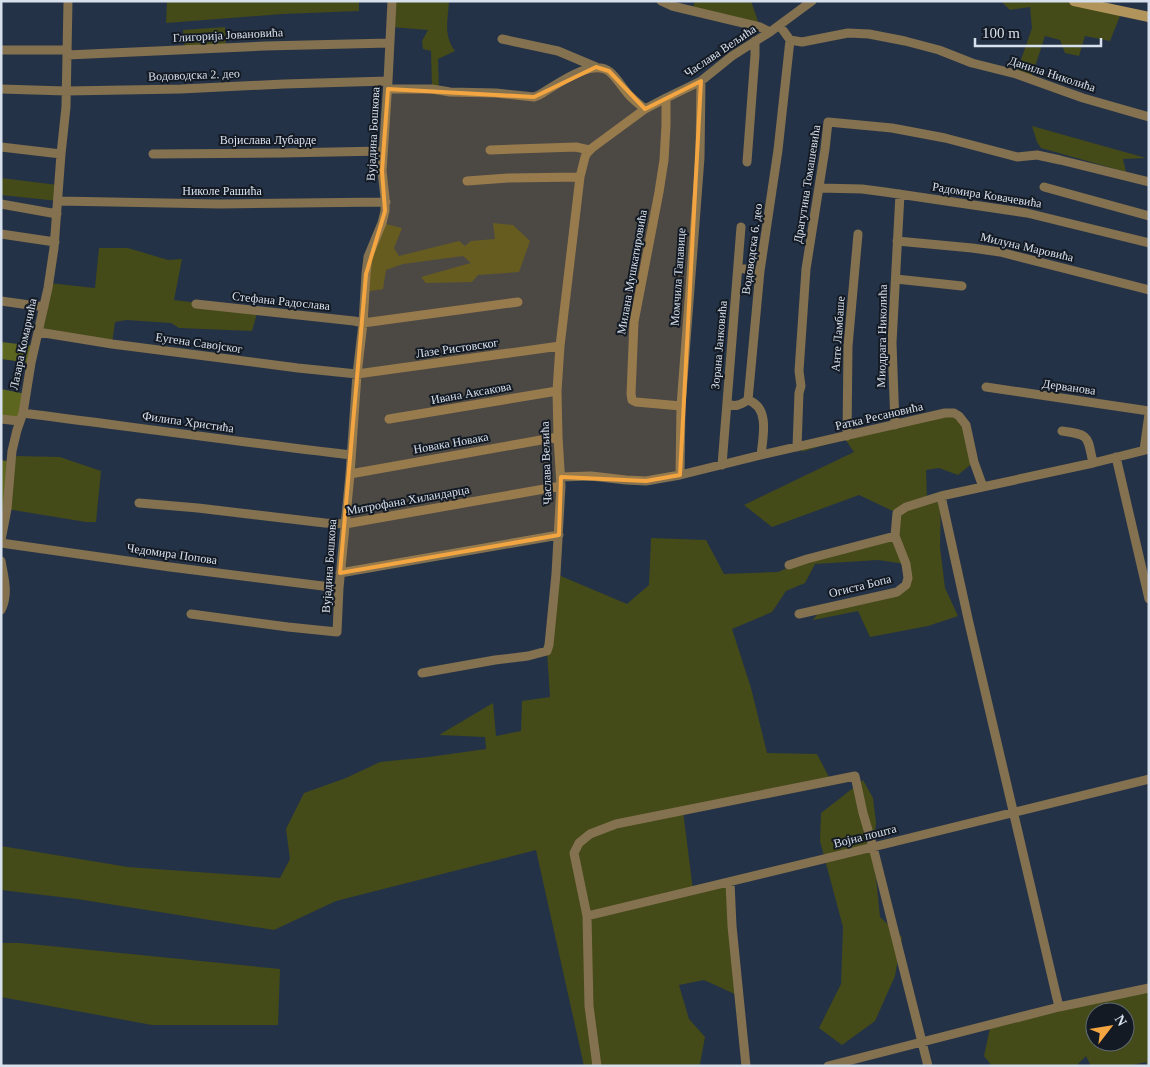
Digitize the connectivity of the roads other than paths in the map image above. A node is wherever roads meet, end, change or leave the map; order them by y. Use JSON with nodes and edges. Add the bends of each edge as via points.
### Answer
{"nodes":[{"id":1,"x":68,"y":1,"type":"edge"},
{"id":2,"x":392,"y":1,"type":"edge"},
{"id":3,"x":661,"y":1,"type":"edge"},
{"id":4,"x":812,"y":1,"type":"edge"},
{"id":5,"x":1074,"y":1,"type":"edge"},
{"id":6,"x":1149,"y":17,"type":"edge"},
{"id":7,"x":780,"y":26,"type":"junction"},
{"id":8,"x":770,"y":32,"type":"junction"},
{"id":9,"x":502,"y":39,"type":"dead end"},
{"id":10,"x":790,"y":40,"type":"junction"},
{"id":11,"x":755,"y":42,"type":"junction"},
{"id":12,"x":390,"y":43,"type":"junction"},
{"id":13,"x":1,"y":50,"type":"edge"},
{"id":14,"x":67,"y":53,"type":"junction"},
{"id":15,"x":596,"y":67,"type":"junction"},
{"id":16,"x":701,"y":81,"type":"junction"},
{"id":17,"x":388,"y":85,"type":"junction"},
{"id":18,"x":1,"y":89,"type":"edge"},
{"id":19,"x":66,"y":91,"type":"junction"},
{"id":20,"x":666,"y":98,"type":"junction"},
{"id":21,"x":645,"y":109,"type":"junction"},
{"id":22,"x":1149,"y":117,"type":"edge"},
{"id":23,"x":1,"y":147,"type":"edge"},
{"id":24,"x":490,"y":150,"type":"dead end"},
{"id":25,"x":589,"y":150,"type":"junction"},
{"id":26,"x":384,"y":151,"type":"junction"},
{"id":27,"x":60,"y":154,"type":"junction"},
{"id":28,"x":153,"y":154,"type":"dead end"},
{"id":29,"x":747,"y":162,"type":"dead end"},
{"id":30,"x":580,"y":177,"type":"junction"},
{"id":31,"x":467,"y":181,"type":"dead end"},
{"id":32,"x":1149,"y":182,"type":"edge"},
{"id":33,"x":1044,"y":187,"type":"dead end"},
{"id":34,"x":819,"y":188,"type":"junction"},
{"id":35,"x":900,"y":194,"type":"junction"},
{"id":36,"x":58,"y":201,"type":"junction"},
{"id":37,"x":386,"y":202,"type":"junction"},
{"id":38,"x":1,"y":204,"type":"edge"},
{"id":39,"x":57,"y":214,"type":"junction"},
{"id":40,"x":1149,"y":216,"type":"edge"},
{"id":41,"x":741,"y":227,"type":"dead end"},
{"id":42,"x":1,"y":234,"type":"edge"},
{"id":43,"x":858,"y":234,"type":"dead end"},
{"id":44,"x":897,"y":241,"type":"junction"},
{"id":45,"x":55,"y":242,"type":"junction"},
{"id":46,"x":1149,"y":243,"type":"edge"},
{"id":47,"x":738,"y":268,"type":"junction"},
{"id":48,"x":760,"y":271,"type":"junction"},
{"id":49,"x":896,"y":278,"type":"junction"},
{"id":50,"x":962,"y":286,"type":"dead end"},
{"id":51,"x":1149,"y":290,"type":"edge"},
{"id":52,"x":1,"y":301,"type":"edge"},
{"id":53,"x":518,"y":302,"type":"dead end"},
{"id":54,"x":196,"y":304,"type":"dead end"},
{"id":55,"x":44,"y":307,"type":"junction"},
{"id":56,"x":363,"y":324,"type":"junction"},
{"id":57,"x":38,"y":332,"type":"junction"},
{"id":58,"x":560,"y":346,"type":"junction"},
{"id":59,"x":357,"y":374,"type":"junction"},
{"id":60,"x":986,"y":387,"type":"dead end"},
{"id":61,"x":557,"y":391,"type":"junction"},
{"id":62,"x":748,"y":400,"type":"junction"},
{"id":63,"x":727,"y":404,"type":"junction"},
{"id":64,"x":681,"y":406,"type":"junction"},
{"id":65,"x":1149,"y":413,"type":"edge"},
{"id":66,"x":21,"y":417,"type":"junction"},
{"id":67,"x":1,"y":418,"type":"edge"},
{"id":68,"x":389,"y":419,"type":"dead end"},
{"id":69,"x":895,"y":425,"type":"junction"},
{"id":70,"x":1062,"y":432,"type":"dead end"},
{"id":71,"x":847,"y":436,"type":"junction"},
{"id":72,"x":558,"y":437,"type":"junction"},
{"id":73,"x":797,"y":447,"type":"junction"},
{"id":74,"x":1146,"y":449,"type":"edge"},
{"id":75,"x":351,"y":455,"type":"junction"},
{"id":76,"x":761,"y":455,"type":"junction"},
{"id":77,"x":1116,"y":457,"type":"junction"},
{"id":78,"x":1093,"y":463,"type":"junction"},
{"id":79,"x":722,"y":465,"type":"junction"},
{"id":80,"x":350,"y":474,"type":"junction"},
{"id":81,"x":680,"y":475,"type":"junction"},
{"id":82,"x":561,"y":481,"type":"junction"},
{"id":83,"x":983,"y":487,"type":"junction"},
{"id":84,"x":941,"y":496,"type":"junction"},
{"id":85,"x":139,"y":503,"type":"dead end"},
{"id":86,"x":345,"y":524,"type":"junction"},
{"id":87,"x":558,"y":535,"type":"junction"},
{"id":88,"x":895,"y":536,"type":"junction"},
{"id":89,"x":1,"y":541,"type":"edge"},
{"id":90,"x":1,"y":561,"type":"edge"},
{"id":91,"x":788,"y":565,"type":"dead end"},
{"id":92,"x":340,"y":573,"type":"junction"},
{"id":93,"x":339,"y":588,"type":"junction"},
{"id":94,"x":1149,"y":599,"type":"edge"},
{"id":95,"x":1,"y":610,"type":"edge"},
{"id":96,"x":190,"y":614,"type":"dead end"},
{"id":97,"x":798,"y":614,"type":"dead end"},
{"id":98,"x":422,"y":673,"type":"dead end"},
{"id":99,"x":1149,"y":779,"type":"edge"},
{"id":100,"x":1014,"y":813,"type":"junction"},
{"id":101,"x":873,"y":847,"type":"junction"},
{"id":102,"x":730,"y":882,"type":"junction"},
{"id":103,"x":587,"y":916,"type":"junction"},
{"id":104,"x":1149,"y":988,"type":"edge"},
{"id":105,"x":1059,"y":1007,"type":"junction"},
{"id":106,"x":922,"y":1042,"type":"junction"},
{"id":107,"x":833,"y":1065,"type":"edge"},
{"id":108,"x":597,"y":1066,"type":"edge"},
{"id":109,"x":746,"y":1066,"type":"edge"},
{"id":110,"x":928,"y":1066,"type":"edge"}],
"edges":[{"from":1,"to":14,"type":"street","name":"Лазара Комарчића"},
{"from":2,"to":12,"type":"street","name":"Вујадина Бошкова"},
{"from":3,"to":8,"type":"street"},
{"from":4,"to":7,"type":"street","name":"Часлава Вељића"},
{"from":5,"to":6,"type":"main road"},
{"from":7,"to":8,"type":"street","name":"Часлава Вељића"},
{"from":7,"to":10,"type":"street"},
{"from":8,"to":11,"type":"street","name":"Часлава Вељића"},
{"from":9,"to":15,"type":"street","via":[[558,51]]},
{"from":10,"to":22,"type":"street","name":"Данила Николића","via":[[802,42],[848,33],[898,39]]},
{"from":10,"to":48,"type":"street","name":"Водоводска 6. део"},
{"from":11,"to":16,"type":"street","name":"Часлава Вељића"},
{"from":11,"to":29,"type":"street"},
{"from":12,"to":14,"type":"street","name":"Глигорија Јовановића"},
{"from":12,"to":17,"type":"street","name":"Вујадина Бошкова"},
{"from":13,"to":14,"type":"street","name":"Глигорија Јовановића"},
{"from":14,"to":19,"type":"street","name":"Лазара Комарчића"},
{"from":15,"to":17,"type":"street","name":"Водоводска 2. део","via":[[569,77],[534,97]]},
{"from":15,"to":21,"type":"street","via":[[609,72]]},
{"from":16,"to":20,"type":"street","name":"Часлава Вељића"},
{"from":16,"to":64,"type":"street","name":"Момчила Тапавице","via":[[700,158]]},
{"from":17,"to":19,"type":"street","name":"Водоводска 2. део","via":[[284,84]]},
{"from":17,"to":26,"type":"street","name":"Вујадина Бошкова"},
{"from":18,"to":19,"type":"street","name":"Водоводска 2. део"},
{"from":19,"to":27,"type":"street","name":"Лазара Комарчића"},
{"from":20,"to":21,"type":"street","name":"Часлава Вељића"},
{"from":20,"to":64,"type":"street","name":"Милана Мушкатировића","via":[[664,160],[634,322],[630,394],[636,402]]},
{"from":21,"to":25,"type":"street","name":"Часлава Вељића"},
{"from":23,"to":27,"type":"street"},
{"from":24,"to":25,"type":"street","via":[[576,147]]},
{"from":25,"to":30,"type":"street","name":"Часлава Вељића"},
{"from":26,"to":28,"type":"street","name":"Војислава Лубарде"},
{"from":26,"to":37,"type":"street","name":"Вујадина Бошкова","via":[[382,171]]},
{"from":27,"to":36,"type":"street","name":"Лазара Комарчића"},
{"from":30,"to":31,"type":"street"},
{"from":30,"to":58,"type":"street","name":"Часлава Вељића"},
{"from":32,"to":34,"type":"street","name":"Драгутина Томашевића","via":[[892,128],[828,122]]},
{"from":33,"to":40,"type":"street"},
{"from":34,"to":35,"type":"street","name":"Радомира Ковачевића"},
{"from":34,"to":73,"type":"street","name":"Драгутина Томашевића","via":[[806,269]]},
{"from":35,"to":44,"type":"street","name":"Миодрага Николића"},
{"from":35,"to":46,"type":"street","name":"Радомира Ковачевића","via":[[1027,213]]},
{"from":36,"to":37,"type":"street","name":"Николе Рашића","via":[[219,204]]},
{"from":36,"to":39,"type":"street","name":"Лазара Комарчића"},
{"from":37,"to":56,"type":"street","name":"Вујадина Бошкова","via":[[386,211],[368,257]]},
{"from":38,"to":39,"type":"street"},
{"from":39,"to":45,"type":"street","name":"Лазара Комарчића"},
{"from":41,"to":47,"type":"street","name":"Зорана Јанковића"},
{"from":42,"to":45,"type":"street"},
{"from":43,"to":71,"type":"street","name":"Анте Ламбаше","via":[[848,346]]},
{"from":44,"to":49,"type":"street","name":"Миодрага Николића"},
{"from":44,"to":51,"type":"street","name":"Милуна Маровића","via":[[1000,252]]},
{"from":45,"to":55,"type":"street","name":"Лазара Комарчића"},
{"from":47,"to":48,"type":"street"},
{"from":47,"to":63,"type":"street","name":"Зорана Јанковића"},
{"from":48,"to":62,"type":"street","name":"Водоводска 6. део"},
{"from":49,"to":50,"type":"street","name":"Миодрага Николића"},
{"from":49,"to":69,"type":"street","name":"Миодрага Николића","via":[[892,343]]},
{"from":52,"to":55,"type":"street"},
{"from":53,"to":56,"type":"street"},
{"from":54,"to":56,"type":"street","name":"Стефана Радослава","via":[[354,320]]},
{"from":55,"to":57,"type":"street","name":"Лазара Комарчића"},
{"from":56,"to":59,"type":"street","name":"Вујадина Бошкова"},
{"from":57,"to":59,"type":"street","name":"Еугена Савојског"},
{"from":57,"to":66,"type":"street","name":"Лазара Комарчића"},
{"from":58,"to":59,"type":"street","name":"Лазе Ристовског"},
{"from":58,"to":61,"type":"street","name":"Часлава Вељића"},
{"from":59,"to":75,"type":"street","name":"Вујадина Бошкова"},
{"from":60,"to":65,"type":"street","name":"Дерванова"},
{"from":61,"to":68,"type":"street","name":"Ивана Аксакова"},
{"from":61,"to":72,"type":"street","name":"Часлава Вељића"},
{"from":62,"to":63,"type":"street","via":[[738,406]]},
{"from":62,"to":76,"type":"street","via":[[757,405],[763,419]]},
{"from":63,"to":79,"type":"street","name":"Зорана Јанковића"},
{"from":64,"to":81,"type":"street","name":"Момчила Тапавице"},
{"from":65,"to":74,"type":"street"},
{"from":66,"to":67,"type":"street","name":"Филипа Христића"},
{"from":66,"to":75,"type":"street","name":"Филипа Христића","via":[[174,432]]},
{"from":66,"to":89,"type":"street","name":"Лазара Комарчића","via":[[12,451]]},
{"from":69,"to":71,"type":"street","name":"Ратка Ресановића"},
{"from":69,"to":83,"type":"street","name":"Ратка Ресановића","via":[[945,413],[959,416],[966,426]]},
{"from":70,"to":78,"type":"street","via":[[1079,433],[1086,438]]},
{"from":71,"to":73,"type":"street","name":"Ратка Ресановића"},
{"from":72,"to":80,"type":"street","name":"Новака Новака"},
{"from":72,"to":82,"type":"street","name":"Часлава Вељића"},
{"from":73,"to":76,"type":"street","name":"Ратка Ресановића"},
{"from":74,"to":77,"type":"street"},
{"from":75,"to":80,"type":"street","name":"Вујадина Бошкова"},
{"from":76,"to":79,"type":"street","name":"Ратка Ресановића"},
{"from":77,"to":78,"type":"street"},
{"from":77,"to":94,"type":"street"},
{"from":78,"to":83,"type":"street"},
{"from":79,"to":81,"type":"street","name":"Ратка Ресановића"},
{"from":80,"to":86,"type":"street","name":"Вујадина Бошкова"},
{"from":81,"to":82,"type":"street","name":"Ратка Ресановића","via":[[646,481],[591,476]]},
{"from":82,"to":86,"type":"street","name":"Митрофана Хиландарца"},
{"from":82,"to":87,"type":"street","name":"Часлава Вељића"},
{"from":83,"to":84,"type":"street","name":"Огиста Бопа"},
{"from":84,"to":88,"type":"street","name":"Огиста Бопа","via":[[906,506],[897,513]]},
{"from":84,"to":100,"type":"street"},
{"from":85,"to":86,"type":"street","name":"Митрофана Хиландарца"},
{"from":86,"to":92,"type":"street","name":"Вујадина Бошкова"},
{"from":87,"to":92,"type":"street"},
{"from":87,"to":98,"type":"street","name":"Часлава Вељића","via":[[547,651]]},
{"from":88,"to":91,"type":"street"},
{"from":88,"to":97,"type":"street","name":"Огиста Бопа","via":[[906,564],[906,585],[897,592]]},
{"from":89,"to":93,"type":"street","name":"Чедомира Попова"},
{"from":90,"to":95,"type":"street","via":[[5,584],[5,602]]},
{"from":92,"to":93,"type":"street","name":"Вујадина Бошкова"},
{"from":93,"to":96,"type":"street","name":"Вујадина Бошкова","via":[[337,632]]},
{"from":99,"to":100,"type":"street","name":"Војна пошта"},
{"from":100,"to":101,"type":"street","name":"Војна пошта"},
{"from":100,"to":105,"type":"street"},
{"from":101,"to":102,"type":"street","name":"Војна пошта"},
{"from":101,"to":103,"type":"street","via":[[855,776],[616,824],[590,834],[578,843],[574,853]]},
{"from":101,"to":106,"type":"street"},
{"from":102,"to":103,"type":"street","name":"Војна пошта"},
{"from":102,"to":109,"type":"street"},
{"from":103,"to":108,"type":"street","via":[[589,1006]]},
{"from":104,"to":105,"type":"street"},
{"from":105,"to":106,"type":"street"},
{"from":106,"to":107,"type":"street"},
{"from":106,"to":110,"type":"street"}]}
